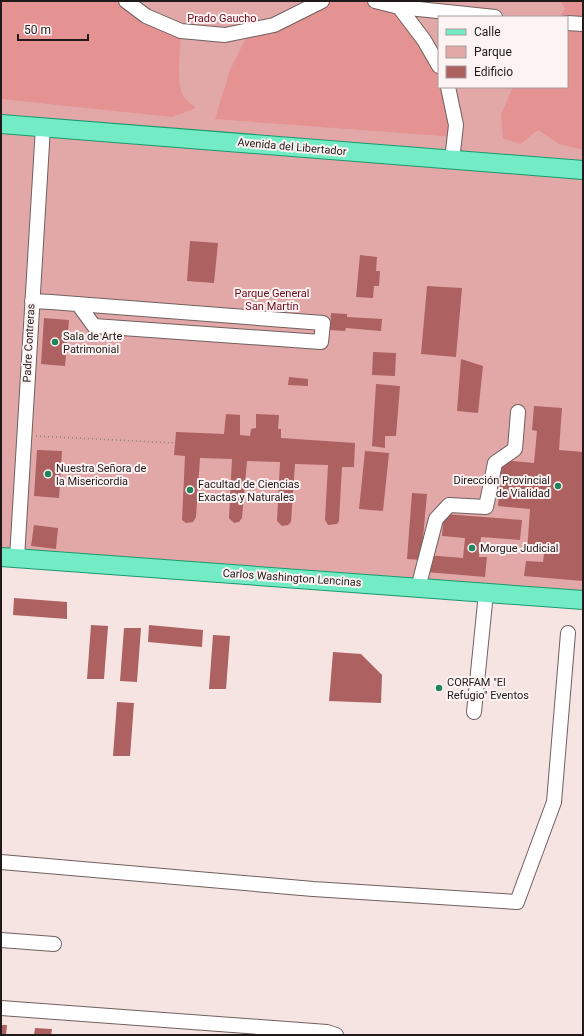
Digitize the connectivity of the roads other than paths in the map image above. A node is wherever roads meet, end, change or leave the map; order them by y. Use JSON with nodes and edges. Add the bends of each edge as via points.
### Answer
{"nodes":[{"id":1,"x":126,"y":1,"type":"edge"},
{"id":2,"x":322,"y":1,"type":"edge"},
{"id":3,"x":376,"y":1,"type":"edge"},
{"id":4,"x":399,"y":7,"type":"junction"},
{"id":5,"x":485,"y":16,"type":"edge"},
{"id":6,"x":568,"y":24,"type":"edge"},
{"id":7,"x":583,"y":24,"type":"edge"},
{"id":8,"x":438,"y":64,"type":"edge"},
{"id":9,"x":448,"y":88,"type":"edge"},
{"id":10,"x":1,"y":124,"type":"edge"},
{"id":11,"x":43,"y":127,"type":"junction"},
{"id":12,"x":452,"y":160,"type":"junction"},
{"id":13,"x":583,"y":170,"type":"edge"},
{"id":14,"x":32,"y":301,"type":"junction"},
{"id":15,"x":78,"y":304,"type":"junction"},
{"id":16,"x":518,"y":412,"type":"dead end"},
{"id":17,"x":9,"y":557,"type":"edge"},
{"id":18,"x":418,"y":588,"type":"junction"},
{"id":19,"x":486,"y":593,"type":"junction"},
{"id":20,"x":583,"y":600,"type":"edge"},
{"id":21,"x":568,"y":633,"type":"dead end"},
{"id":22,"x":474,"y":712,"type":"dead end"},
{"id":23,"x":1,"y":862,"type":"edge"},
{"id":24,"x":1,"y":940,"type":"edge"},
{"id":25,"x":54,"y":944,"type":"dead end"},
{"id":26,"x":1,"y":1008,"type":"edge"},
{"id":27,"x":336,"y":1035,"type":"edge"}],
"edges":[{"from":1,"to":2,"type":"street","via":[[146,16],[181,31],[225,35],[274,25]]},
{"from":3,"to":4,"type":"street"},
{"from":4,"to":5,"type":"street"},
{"from":4,"to":8,"type":"street","via":[[424,40]]},
{"from":6,"to":7,"type":"street"},
{"from":9,"to":12,"type":"street","via":[[456,125]]},
{"from":10,"to":11,"type":"main road","name":"Avenida del Libertador"},
{"from":11,"to":12,"type":"main road","name":"Avenida del Libertador"},
{"from":11,"to":14,"type":"street","name":"Padre Contreras"},
{"from":12,"to":13,"type":"main road","name":"Avenida del Libertador"},
{"from":14,"to":15,"type":"street"},
{"from":14,"to":17,"type":"street","name":"Padre Contreras","via":[[24,435]]},
{"from":15,"to":15,"type":"street","via":[[323,323],[321,342],[94,326]]},
{"from":16,"to":18,"type":"street","via":[[515,449],[495,463],[486,507],[449,505],[436,518]]},
{"from":17,"to":18,"type":"main road","name":"Carlos Washington Lencinas"},
{"from":18,"to":19,"type":"main road","name":"Carlos Washington Lencinas"},
{"from":19,"to":20,"type":"main road","name":"Carlos Washington Lencinas"},
{"from":19,"to":22,"type":"street"},
{"from":21,"to":23,"type":"street","via":[[554,802],[517,902],[306,888]]},
{"from":24,"to":25,"type":"street"},
{"from":26,"to":27,"type":"street","via":[[327,1032]]}]}
